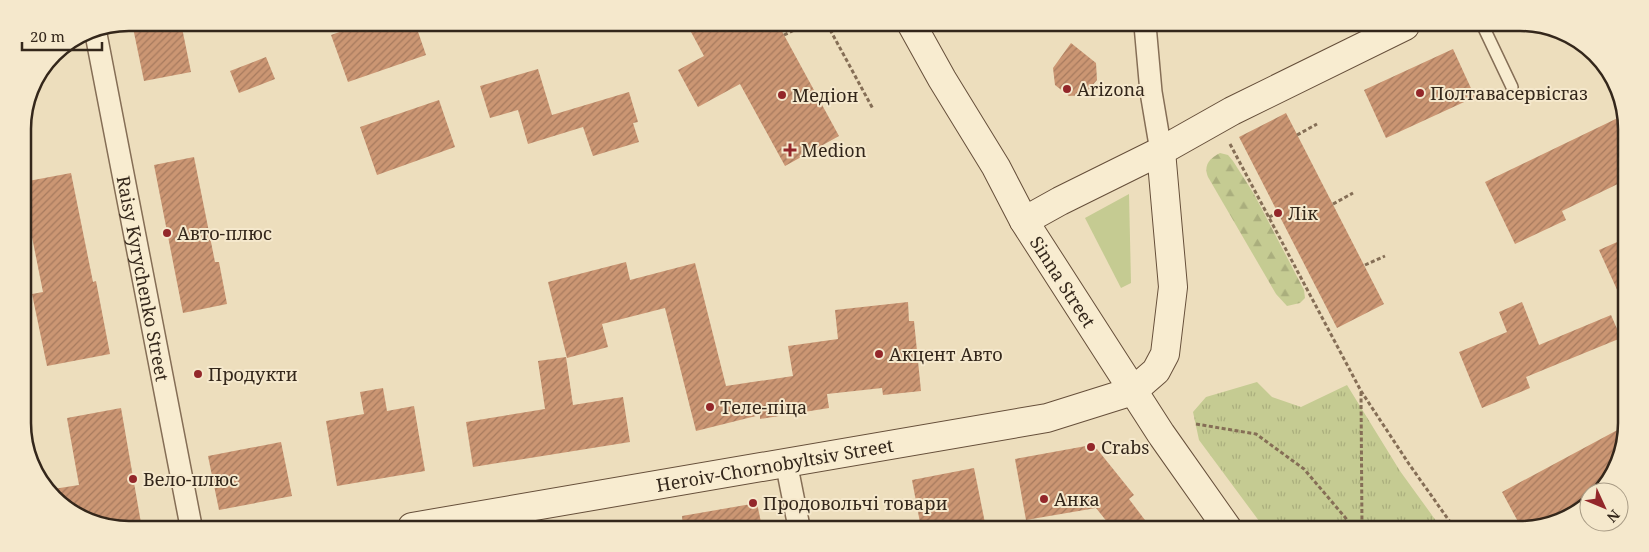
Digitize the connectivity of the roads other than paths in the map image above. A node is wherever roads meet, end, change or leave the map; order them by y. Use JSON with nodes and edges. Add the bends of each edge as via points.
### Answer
{"nodes":[{"id":1,"x":916,"y":31,"type":"edge"},
{"id":2,"x":1146,"y":31,"type":"edge"},
{"id":3,"x":1395,"y":31,"type":"edge"},
{"id":4,"x":1485,"y":31,"type":"edge"},
{"id":5,"x":96,"y":37,"type":"edge"},
{"id":6,"x":1512,"y":87,"type":"dead end"},
{"id":7,"x":1161,"y":151,"type":"junction"},
{"id":8,"x":1024,"y":221,"type":"junction"},
{"id":9,"x":1134,"y":391,"type":"junction"},
{"id":10,"x":786,"y":462,"type":"junction"},
{"id":11,"x":190,"y":521,"type":"edge"},
{"id":12,"x":441,"y":521,"type":"edge"},
{"id":13,"x":798,"y":521,"type":"edge"},
{"id":14,"x":1223,"y":521,"type":"edge"}],
"edges":[{"from":1,"to":8,"type":"main road","name":"Sinna Street"},
{"from":2,"to":7,"type":"street"},
{"from":3,"to":7,"type":"main road","via":[[1239,107]]},
{"from":4,"to":6,"type":"lane"},
{"from":5,"to":11,"type":"street","name":"Raisy Kyrychenko Street"},
{"from":7,"to":8,"type":"main road"},
{"from":7,"to":9,"type":"main road","via":[[1173,287],[1165,354],[1156,371]]},
{"from":8,"to":9,"type":"main road","name":"Sinna Street"},
{"from":9,"to":10,"type":"main road","name":"Heroiv-Chornobyltsiv Street","via":[[1047,418]]},
{"from":9,"to":14,"type":"main road","name":"Sinna Street"},
{"from":10,"to":12,"type":"main road","name":"Heroiv-Chornobyltsiv Street"},
{"from":10,"to":13,"type":"street"}]}
